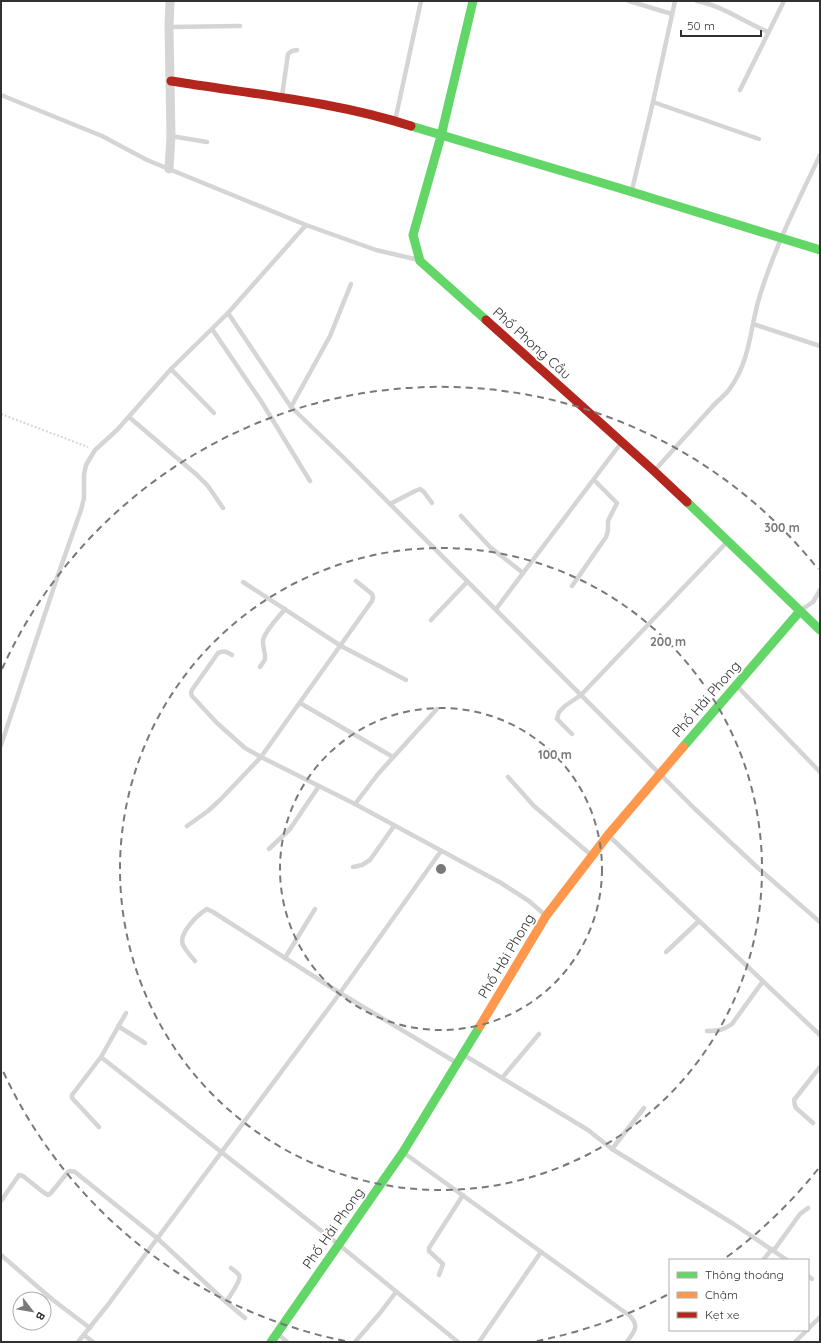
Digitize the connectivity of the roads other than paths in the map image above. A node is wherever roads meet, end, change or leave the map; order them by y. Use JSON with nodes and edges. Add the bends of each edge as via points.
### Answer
{"nodes":[{"id":1,"x":170,"y":1,"type":"edge"},
{"id":2,"x":421,"y":1,"type":"edge"},
{"id":3,"x":473,"y":1,"type":"edge"},
{"id":4,"x":629,"y":1,"type":"edge"},
{"id":5,"x":675,"y":1,"type":"edge"},
{"id":6,"x":698,"y":1,"type":"edge"},
{"id":7,"x":784,"y":1,"type":"edge"},
{"id":8,"x":672,"y":14,"type":"junction"},
{"id":9,"x":240,"y":26,"type":"dead end"},
{"id":10,"x":169,"y":27,"type":"junction"},
{"id":11,"x":768,"y":32,"type":"junction"},
{"id":12,"x":297,"y":50,"type":"dead end"},
{"id":13,"x":171,"y":81,"type":"junction"},
{"id":14,"x":740,"y":90,"type":"dead end"},
{"id":15,"x":1,"y":95,"type":"edge"},
{"id":16,"x":282,"y":97,"type":"junction"},
{"id":17,"x":653,"y":102,"type":"junction"},
{"id":18,"x":395,"y":121,"type":"junction"},
{"id":19,"x":171,"y":136,"type":"junction"},
{"id":20,"x":441,"y":136,"type":"junction"},
{"id":21,"x":759,"y":139,"type":"dead end"},
{"id":22,"x":207,"y":142,"type":"dead end"},
{"id":23,"x":820,"y":155,"type":"edge"},
{"id":24,"x":169,"y":169,"type":"junction"},
{"id":25,"x":632,"y":192,"type":"junction"},
{"id":26,"x":306,"y":225,"type":"junction"},
{"id":27,"x":781,"y":238,"type":"junction"},
{"id":28,"x":820,"y":250,"type":"edge"},
{"id":29,"x":420,"y":261,"type":"junction"},
{"id":30,"x":351,"y":284,"type":"dead end"},
{"id":31,"x":228,"y":313,"type":"junction"},
{"id":32,"x":753,"y":324,"type":"junction"},
{"id":33,"x":212,"y":330,"type":"junction"},
{"id":34,"x":820,"y":346,"type":"edge"},
{"id":35,"x":171,"y":369,"type":"junction"},
{"id":36,"x":291,"y":407,"type":"junction"},
{"id":37,"x":214,"y":413,"type":"dead end"},
{"id":38,"x":129,"y":417,"type":"junction"},
{"id":39,"x":622,"y":442,"type":"junction"},
{"id":40,"x":654,"y":471,"type":"junction"},
{"id":41,"x":310,"y":480,"type":"dead end"},
{"id":42,"x":594,"y":480,"type":"junction"},
{"id":43,"x":432,"y":503,"type":"dead end"},
{"id":44,"x":390,"y":504,"type":"junction"},
{"id":45,"x":223,"y":508,"type":"dead end"},
{"id":46,"x":460,"y":516,"type":"dead end"},
{"id":47,"x":727,"y":542,"type":"junction"},
{"id":48,"x":523,"y":574,"type":"junction"},
{"id":49,"x":356,"y":581,"type":"dead end"},
{"id":50,"x":243,"y":582,"type":"dead end"},
{"id":51,"x":467,"y":582,"type":"junction"},
{"id":52,"x":572,"y":586,"type":"dead end"},
{"id":53,"x":820,"y":590,"type":"edge"},
{"id":54,"x":285,"y":609,"type":"junction"},
{"id":55,"x":496,"y":609,"type":"junction"},
{"id":56,"x":800,"y":610,"type":"junction"},
{"id":57,"x":431,"y":620,"type":"dead end"},
{"id":58,"x":820,"y":630,"type":"edge"},
{"id":59,"x":340,"y":646,"type":"junction"},
{"id":60,"x":232,"y":655,"type":"dead end"},
{"id":61,"x":260,"y":667,"type":"dead end"},
{"id":62,"x":406,"y":680,"type":"dead end"},
{"id":63,"x":737,"y":686,"type":"junction"},
{"id":64,"x":581,"y":695,"type":"junction"},
{"id":65,"x":300,"y":703,"type":"junction"},
{"id":66,"x":437,"y":709,"type":"dead end"},
{"id":67,"x":572,"y":734,"type":"dead end"},
{"id":68,"x":1,"y":745,"type":"edge"},
{"id":69,"x":261,"y":757,"type":"junction"},
{"id":70,"x":393,"y":757,"type":"junction"},
{"id":71,"x":820,"y":772,"type":"edge"},
{"id":72,"x":660,"y":773,"type":"junction"},
{"id":73,"x":508,"y":777,"type":"dead end"},
{"id":74,"x":319,"y":786,"type":"junction"},
{"id":75,"x":355,"y":804,"type":"junction"},
{"id":76,"x":187,"y":826,"type":"dead end"},
{"id":77,"x":394,"y":826,"type":"junction"},
{"id":78,"x":608,"y":835,"type":"junction"},
{"id":79,"x":269,"y":849,"type":"dead end"},
{"id":80,"x":441,"y":851,"type":"junction"},
{"id":81,"x":593,"y":856,"type":"junction"},
{"id":82,"x":353,"y":867,"type":"dead end"},
{"id":83,"x":315,"y":909,"type":"dead end"},
{"id":84,"x":548,"y":913,"type":"junction"},
{"id":85,"x":699,"y":921,"type":"junction"},
{"id":86,"x":820,"y":922,"type":"edge"},
{"id":87,"x":666,"y":952,"type":"dead end"},
{"id":88,"x":285,"y":958,"type":"junction"},
{"id":89,"x":195,"y":961,"type":"dead end"},
{"id":90,"x":763,"y":981,"type":"junction"},
{"id":91,"x":340,"y":993,"type":"junction"},
{"id":92,"x":126,"y":1013,"type":"dead end"},
{"id":93,"x":118,"y":1026,"type":"junction"},
{"id":94,"x":707,"y":1031,"type":"dead end"},
{"id":95,"x":539,"y":1034,"type":"dead end"},
{"id":96,"x":820,"y":1035,"type":"edge"},
{"id":97,"x":145,"y":1043,"type":"dead end"},
{"id":98,"x":463,"y":1055,"type":"junction"},
{"id":99,"x":101,"y":1057,"type":"junction"},
{"id":100,"x":457,"y":1063,"type":"junction"},
{"id":101,"x":820,"y":1067,"type":"edge"},
{"id":102,"x":502,"y":1078,"type":"junction"},
{"id":103,"x":644,"y":1108,"type":"dead end"},
{"id":104,"x":813,"y":1123,"type":"dead end"},
{"id":105,"x":99,"y":1127,"type":"dead end"},
{"id":106,"x":612,"y":1148,"type":"junction"},
{"id":107,"x":403,"y":1152,"type":"junction"},
{"id":108,"x":221,"y":1153,"type":"junction"},
{"id":109,"x":464,"y":1195,"type":"junction"},
{"id":110,"x":1,"y":1201,"type":"edge"},
{"id":111,"x":808,"y":1208,"type":"dead end"},
{"id":112,"x":157,"y":1238,"type":"junction"},
{"id":113,"x":338,"y":1244,"type":"junction"},
{"id":114,"x":773,"y":1250,"type":"junction"},
{"id":115,"x":541,"y":1252,"type":"junction"},
{"id":116,"x":1,"y":1255,"type":"edge"},
{"id":117,"x":764,"y":1259,"type":"edge"},
{"id":118,"x":786,"y":1259,"type":"edge"},
{"id":119,"x":231,"y":1268,"type":"dead end"},
{"id":120,"x":439,"y":1275,"type":"dead end"},
{"id":121,"x":396,"y":1292,"type":"junction"},
{"id":122,"x":226,"y":1302,"type":"junction"},
{"id":123,"x":820,"y":1317,"type":"edge"},
{"id":124,"x":246,"y":1318,"type":"dead end"},
{"id":125,"x":90,"y":1328,"type":"junction"},
{"id":126,"x":809,"y":1329,"type":"edge"},
{"id":127,"x":807,"y":1331,"type":"edge"},
{"id":128,"x":277,"y":1334,"type":"junction"},
{"id":129,"x":84,"y":1335,"type":"junction"},
{"id":130,"x":78,"y":1342,"type":"edge"},
{"id":131,"x":93,"y":1342,"type":"edge"},
{"id":132,"x":272,"y":1342,"type":"edge"},
{"id":133,"x":287,"y":1342,"type":"edge"},
{"id":134,"x":355,"y":1342,"type":"edge"},
{"id":135,"x":458,"y":1342,"type":"edge"},
{"id":136,"x":479,"y":1342,"type":"edge"},
{"id":137,"x":627,"y":1342,"type":"edge"},
{"id":138,"x":795,"y":1342,"type":"edge"}],
"edges":[{"from":1,"to":10,"type":"street"},
{"from":2,"to":18,"type":"lane"},
{"from":3,"to":20,"type":"street"},
{"from":4,"to":8,"type":"lane"},
{"from":5,"to":8,"type":"lane"},
{"from":6,"to":11,"type":"lane","via":[[718,7]]},
{"from":7,"to":11,"type":"lane"},
{"from":8,"to":17,"type":"lane"},
{"from":9,"to":10,"type":"lane"},
{"from":10,"to":13,"type":"street"},
{"from":11,"to":14,"type":"lane"},
{"from":12,"to":16,"type":"lane","via":[[288,54]]},
{"from":13,"to":16,"type":"street"},
{"from":13,"to":19,"type":"street"},
{"from":15,"to":24,"type":"lane","via":[[102,136]]},
{"from":16,"to":18,"type":"street"},
{"from":17,"to":21,"type":"lane"},
{"from":17,"to":25,"type":"lane"},
{"from":18,"to":20,"type":"street"},
{"from":19,"to":22,"type":"lane"},
{"from":19,"to":24,"type":"street"},
{"from":20,"to":25,"type":"street"},
{"from":20,"to":29,"type":"street","via":[[413,235]]},
{"from":23,"to":27,"type":"lane"},
{"from":24,"to":26,"type":"lane"},
{"from":25,"to":27,"type":"street"},
{"from":26,"to":29,"type":"lane","via":[[376,250]]},
{"from":26,"to":31,"type":"lane"},
{"from":27,"to":28,"type":"street"},
{"from":27,"to":32,"type":"lane","via":[[760,296]]},
{"from":29,"to":39,"type":"street","name":"Phố Phong Cầu"},
{"from":30,"to":36,"type":"lane","via":[[330,336]]},
{"from":31,"to":33,"type":"lane"},
{"from":31,"to":36,"type":"lane"},
{"from":32,"to":34,"type":"lane"},
{"from":32,"to":40,"type":"lane","via":[[748,353],[730,388]]},
{"from":33,"to":35,"type":"lane"},
{"from":33,"to":41,"type":"lane","via":[[261,400]]},
{"from":35,"to":37,"type":"lane"},
{"from":35,"to":38,"type":"lane"},
{"from":36,"to":44,"type":"lane"},
{"from":38,"to":45,"type":"lane","via":[[197,475]]},
{"from":38,"to":68,"type":"lane","via":[[94,450],[86,465],[81,510]]},
{"from":39,"to":40,"type":"street","name":"Phố Phong Cầu"},
{"from":39,"to":42,"type":"lane"},
{"from":40,"to":47,"type":"street","name":"Phố Phong Cầu"},
{"from":42,"to":48,"type":"lane"},
{"from":42,"to":52,"type":"lane","via":[[617,503],[608,521],[606,537]]},
{"from":43,"to":44,"type":"lane","via":[[420,490]]},
{"from":44,"to":51,"type":"lane"},
{"from":46,"to":48,"type":"lane","via":[[490,547]]},
{"from":47,"to":56,"type":"street","name":"Phố Phong Cầu"},
{"from":47,"to":64,"type":"lane"},
{"from":48,"to":55,"type":"lane"},
{"from":49,"to":59,"type":"lane","via":[[373,597]]},
{"from":50,"to":54,"type":"lane"},
{"from":51,"to":55,"type":"lane"},
{"from":51,"to":57,"type":"lane"},
{"from":53,"to":56,"type":"lane","via":[[813,602]]},
{"from":54,"to":59,"type":"lane"},
{"from":54,"to":61,"type":"lane","via":[[263,639],[265,659]]},
{"from":55,"to":64,"type":"lane"},
{"from":56,"to":58,"type":"street","name":"Phố Phong Cầu"},
{"from":56,"to":63,"type":"street","name":"Phố Hải Phong"},
{"from":59,"to":62,"type":"lane"},
{"from":59,"to":65,"type":"lane"},
{"from":60,"to":69,"type":"lane","via":[[225,651],[218,653],[191,693],[227,733]]},
{"from":63,"to":71,"type":"lane"},
{"from":63,"to":72,"type":"street","name":"Phố Hải Phong"},
{"from":64,"to":67,"type":"lane","via":[[565,706],[557,719]]},
{"from":64,"to":72,"type":"lane"},
{"from":65,"to":69,"type":"lane"},
{"from":65,"to":70,"type":"lane"},
{"from":66,"to":70,"type":"lane"},
{"from":69,"to":74,"type":"lane"},
{"from":69,"to":76,"type":"lane","via":[[208,811]]},
{"from":70,"to":75,"type":"lane"},
{"from":72,"to":78,"type":"street","name":"Phố Hải Phong"},
{"from":72,"to":86,"type":"lane","via":[[758,868]]},
{"from":73,"to":81,"type":"lane","via":[[534,806]]},
{"from":74,"to":75,"type":"lane"},
{"from":74,"to":79,"type":"lane","via":[[290,829]]},
{"from":75,"to":77,"type":"lane"},
{"from":77,"to":80,"type":"lane"},
{"from":77,"to":82,"type":"lane","via":[[370,860]]},
{"from":78,"to":81,"type":"street","name":"Phố Hải Phong"},
{"from":78,"to":85,"type":"lane"},
{"from":80,"to":84,"type":"lane","via":[[501,883]]},
{"from":80,"to":91,"type":"lane"},
{"from":81,"to":84,"type":"street","name":"Phố Hải Phong"},
{"from":83,"to":88,"type":"lane"},
{"from":84,"to":98,"type":"street","name":"Phố Hải Phong"},
{"from":85,"to":87,"type":"lane"},
{"from":85,"to":90,"type":"lane"},
{"from":88,"to":89,"type":"lane","via":[[207,909],[183,934],[183,945]]},
{"from":88,"to":91,"type":"lane"},
{"from":90,"to":94,"type":"lane","via":[[732,1024],[726,1029]]},
{"from":90,"to":96,"type":"lane"},
{"from":91,"to":100,"type":"lane"},
{"from":91,"to":108,"type":"lane"},
{"from":92,"to":93,"type":"lane"},
{"from":93,"to":97,"type":"lane"},
{"from":93,"to":99,"type":"lane"},
{"from":95,"to":102,"type":"lane"},
{"from":98,"to":100,"type":"street","name":"Phố Hải Phong"},
{"from":98,"to":102,"type":"lane"},
{"from":99,"to":105,"type":"lane","via":[[72,1095]]},
{"from":99,"to":108,"type":"lane"},
{"from":100,"to":107,"type":"street","name":"Phố Hải Phong"},
{"from":101,"to":104,"type":"lane","via":[[794,1100],[794,1106]]},
{"from":102,"to":106,"type":"lane","via":[[588,1130]]},
{"from":103,"to":106,"type":"lane"},
{"from":106,"to":114,"type":"lane"},
{"from":107,"to":109,"type":"lane"},
{"from":107,"to":113,"type":"street","name":"Phố Hải Phong"},
{"from":108,"to":112,"type":"lane"},
{"from":108,"to":113,"type":"lane"},
{"from":109,"to":115,"type":"lane"},
{"from":109,"to":120,"type":"lane","via":[[429,1248],[443,1264]]},
{"from":110,"to":112,"type":"lane","via":[[19,1175],[48,1195],[68,1172],[73,1171]]},
{"from":111,"to":114,"type":"lane","via":[[800,1214]]},
{"from":112,"to":122,"type":"lane"},
{"from":112,"to":125,"type":"lane"},
{"from":113,"to":121,"type":"lane"},
{"from":113,"to":128,"type":"street","name":"Phố Hải Phong"},
{"from":114,"to":117,"type":"lane"},
{"from":114,"to":118,"type":"lane"},
{"from":115,"to":136,"type":"lane"},
{"from":115,"to":137,"type":"lane","via":[[630,1316],[636,1326]]},
{"from":116,"to":125,"type":"lane"},
{"from":119,"to":122,"type":"lane","via":[[240,1278]]},
{"from":121,"to":134,"type":"lane"},
{"from":121,"to":135,"type":"lane"},
{"from":122,"to":124,"type":"lane"},
{"from":123,"to":126,"type":"lane"},
{"from":125,"to":129,"type":"lane"},
{"from":127,"to":138,"type":"lane"},
{"from":128,"to":132,"type":"street","name":"Phố Hải Phong"},
{"from":128,"to":133,"type":"lane"},
{"from":129,"to":130,"type":"lane"},
{"from":129,"to":131,"type":"lane"}]}
